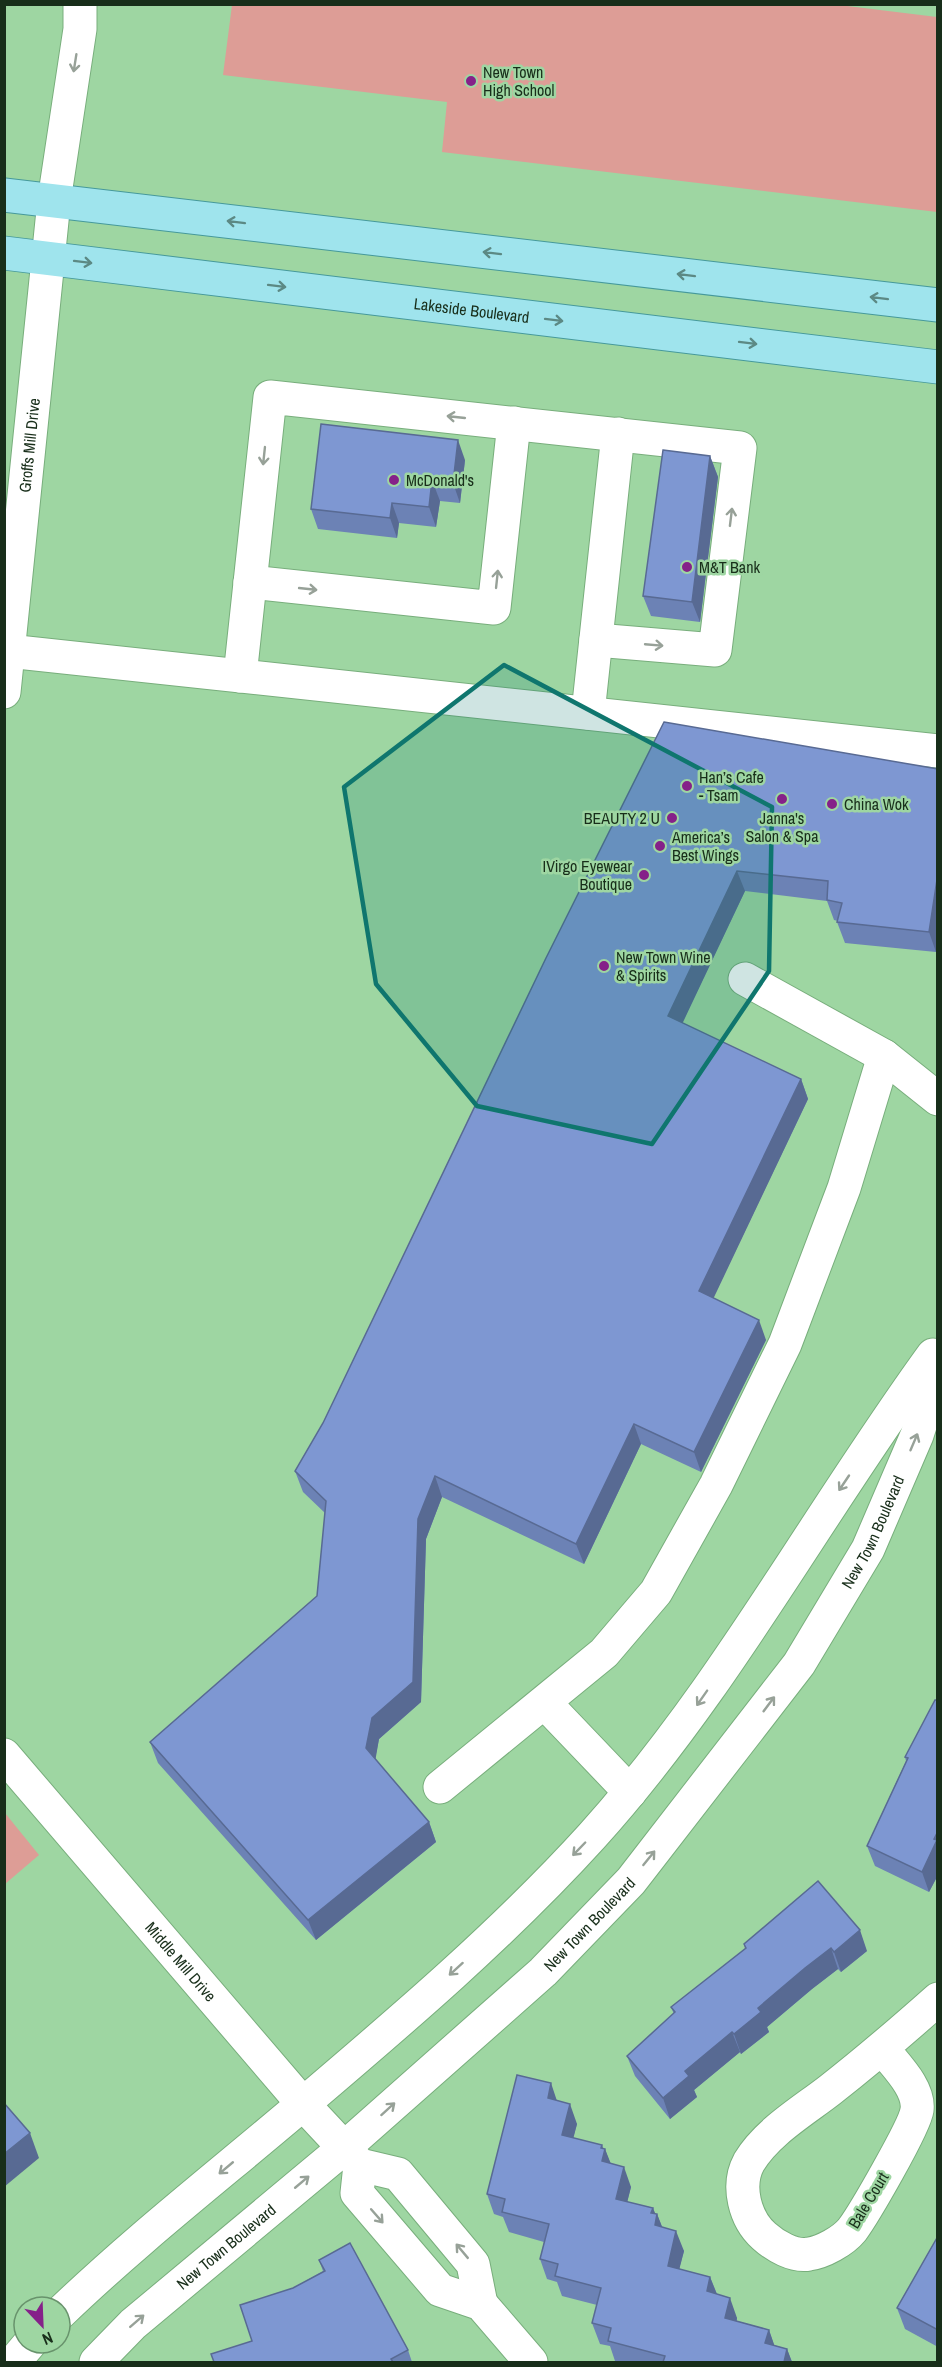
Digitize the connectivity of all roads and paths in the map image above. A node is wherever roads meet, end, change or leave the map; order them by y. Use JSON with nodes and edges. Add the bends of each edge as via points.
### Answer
{"nodes":[{"id":1,"x":80,"y":4,"type":"edge"},
{"id":2,"x":4,"y":195,"type":"edge"},
{"id":3,"x":54,"y":201,"type":"junction"},
{"id":4,"x":4,"y":253,"type":"edge"},
{"id":5,"x":49,"y":258,"type":"junction"},
{"id":6,"x":938,"y":305,"type":"edge"},
{"id":7,"x":938,"y":367,"type":"edge"},
{"id":8,"x":514,"y":423,"type":"junction"},
{"id":9,"x":618,"y":434,"type":"junction"},
{"id":10,"x":250,"y":582,"type":"junction"},
{"id":11,"x":596,"y":640,"type":"junction"},
{"id":12,"x":8,"y":651,"type":"junction"},
{"id":13,"x":240,"y":676,"type":"junction"},
{"id":14,"x":4,"y":692,"type":"edge"},
{"id":15,"x":588,"y":713,"type":"junction"},
{"id":16,"x":938,"y":751,"type":"edge"},
{"id":17,"x":745,"y":979,"type":"dead end"},
{"id":18,"x":884,"y":1056,"type":"junction"},
{"id":19,"x":938,"y":1099,"type":"edge"},
{"id":20,"x":938,"y":1348,"type":"edge"},
{"id":21,"x":938,"y":1370,"type":"edge"},
{"id":22,"x":546,"y":1703,"type":"junction"},
{"id":23,"x":4,"y":1755,"type":"edge"},
{"id":24,"x":440,"y":1787,"type":"dead end"},
{"id":25,"x":630,"y":1792,"type":"junction"},
{"id":26,"x":938,"y":2000,"type":"edge"},
{"id":27,"x":882,"y":2048,"type":"junction"},
{"id":28,"x":303,"y":2104,"type":"junction"},
{"id":29,"x":352,"y":2156,"type":"junction"},
{"id":30,"x":72,"y":2302,"type":"edge"},
{"id":31,"x":481,"y":2304,"type":"junction"},
{"id":32,"x":517,"y":2358,"type":"edge"},
{"id":33,"x":96,"y":2362,"type":"edge"}],
"edges":[{"from":1,"to":3,"type":"street","name":"Groffs Mill Drive","one_way":true,"via":[[80,29]]},
{"from":2,"to":3,"type":"main road"},
{"from":3,"to":5,"type":"street","name":"Groffs Mill Drive"},
{"from":6,"to":3,"type":"main road","one_way":true},
{"from":4,"to":5,"type":"main road","name":"Lakeside Boulevard"},
{"from":5,"to":7,"type":"main road","name":"Lakeside Boulevard","one_way":true},
{"from":5,"to":12,"type":"street","name":"Groffs Mill Drive"},
{"from":8,"to":9,"type":"street"},
{"from":10,"to":8,"type":"street","one_way":true,"via":[[494,608]]},
{"from":8,"to":10,"type":"street","one_way":true,"via":[[270,397]]},
{"from":9,"to":11,"type":"street"},
{"from":11,"to":9,"type":"street","one_way":true,"via":[[715,650],[740,448]]},
{"from":10,"to":13,"type":"street"},
{"from":11,"to":15,"type":"street"},
{"from":12,"to":13,"type":"street"},
{"from":12,"to":14,"type":"street","name":"Groffs Mill Drive"},
{"from":13,"to":15,"type":"street"},
{"from":15,"to":16,"type":"street"},
{"from":17,"to":18,"type":"street"},
{"from":18,"to":19,"type":"street"},
{"from":18,"to":22,"type":"street","via":[[844,1188],[789,1333],[716,1485],[656,1592],[604,1653]]},
{"from":20,"to":25,"type":"street","one_way":true,"via":[[889,1414],[756,1621],[669,1745]]},
{"from":29,"to":21,"type":"street","name":"New Town Boulevard","one_way":true,"via":[[543,1972],[631,1881],[799,1664],[868,1549],[917,1435]]},
{"from":22,"to":24,"type":"street"},
{"from":22,"to":25,"type":"street"},
{"from":23,"to":28,"type":"street","name":"Middle Mill Drive"},
{"from":25,"to":28,"type":"street","one_way":true,"via":[[500,1930]]},
{"from":26,"to":27,"type":"street","name":"Bale Court"},
{"from":27,"to":27,"type":"street","name":"Bale Court","via":[[764,2143],[749,2163],[742,2184],[747,2212],[762,2235],[780,2248],[808,2254],[832,2245],[851,2231],[909,2132],[917,2109],[911,2086]]},
{"from":28,"to":29,"type":"street","name":"Middle Mill Drive"},
{"from":28,"to":30,"type":"street","one_way":true,"via":[[151,2230]]},
{"from":31,"to":29,"type":"street","one_way":true,"via":[[473,2264],[398,2174]]},
{"from":29,"to":31,"type":"street","one_way":true,"via":[[357,2193],[440,2290]]},
{"from":33,"to":29,"type":"street","name":"New Town Boulevard","one_way":true,"via":[[133,2324]]},
{"from":31,"to":32,"type":"street"}]}
